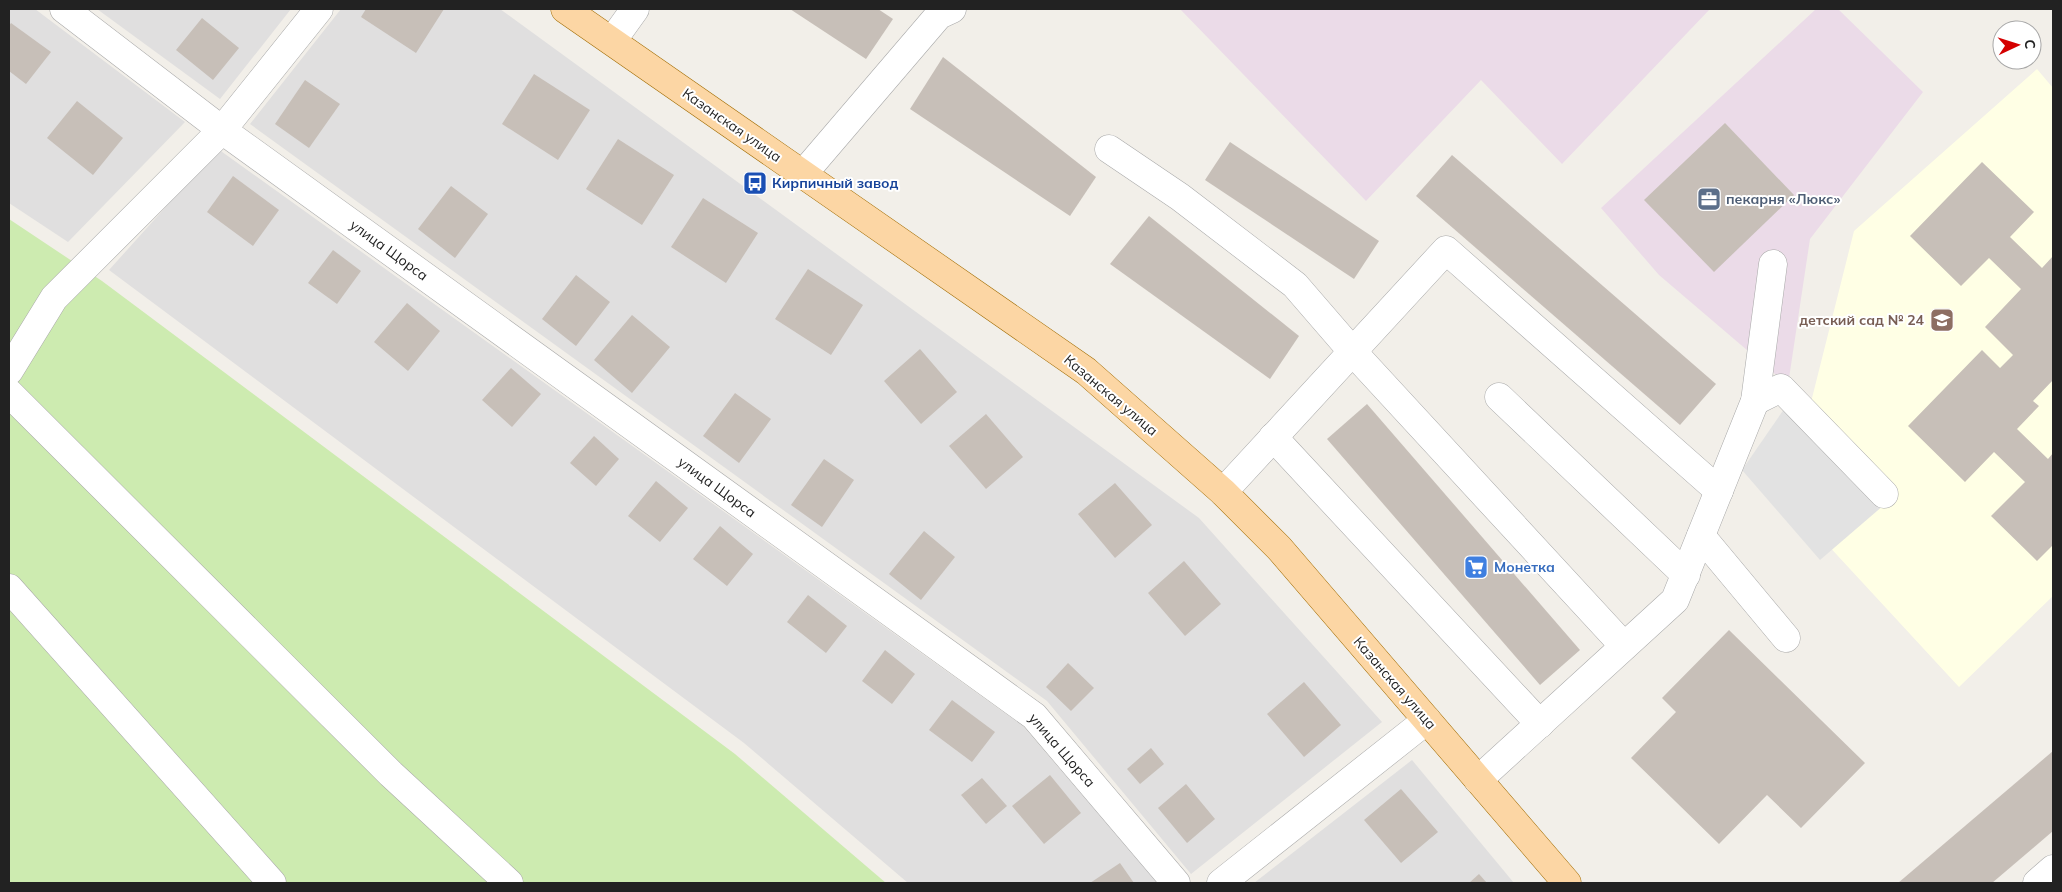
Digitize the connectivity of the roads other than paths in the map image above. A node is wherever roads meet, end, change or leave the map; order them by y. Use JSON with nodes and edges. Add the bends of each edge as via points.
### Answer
{"nodes":[{"id":1,"x":64,"y":9,"type":"edge"},
{"id":2,"x":319,"y":9,"type":"edge"},
{"id":3,"x":565,"y":9,"type":"edge"},
{"id":4,"x":635,"y":9,"type":"edge"},
{"id":5,"x":952,"y":9,"type":"edge"},
{"id":6,"x":612,"y":41,"type":"junction"},
{"id":7,"x":222,"y":130,"type":"junction"},
{"id":8,"x":1109,"y":149,"type":"dead end"},
{"id":9,"x":803,"y":174,"type":"junction"},
{"id":10,"x":1773,"y":264,"type":"dead end"},
{"id":11,"x":1352,"y":351,"type":"junction"},
{"id":12,"x":9,"y":370,"type":"edge"},
{"id":13,"x":9,"y":393,"type":"edge"},
{"id":14,"x":1499,"y":397,"type":"dead end"},
{"id":15,"x":1755,"y":400,"type":"junction"},
{"id":16,"x":1273,"y":438,"type":"junction"},
{"id":17,"x":1719,"y":491,"type":"junction"},
{"id":18,"x":1223,"y":492,"type":"junction"},
{"id":19,"x":1884,"y":494,"type":"dead end"},
{"id":20,"x":1701,"y":536,"type":"junction"},
{"id":21,"x":1686,"y":575,"type":"junction"},
{"id":22,"x":9,"y":588,"type":"edge"},
{"id":23,"x":1786,"y":638,"type":"dead end"},
{"id":24,"x":1624,"y":646,"type":"junction"},
{"id":25,"x":1427,"y":720,"type":"junction"},
{"id":26,"x":1540,"y":724,"type":"junction"},
{"id":27,"x":1478,"y":780,"type":"junction"},
{"id":28,"x":2053,"y":869,"type":"edge"},
{"id":29,"x":272,"y":883,"type":"edge"},
{"id":30,"x":509,"y":883,"type":"edge"},
{"id":31,"x":1176,"y":883,"type":"edge"},
{"id":32,"x":1220,"y":883,"type":"edge"},
{"id":33,"x":1567,"y":883,"type":"edge"},
{"id":34,"x":2037,"y":883,"type":"edge"}],
"edges":[{"from":1,"to":7,"type":"street","name":"улица Щорса"},
{"from":2,"to":7,"type":"street"},
{"from":3,"to":6,"type":"main road","name":"Казанская улица"},
{"from":4,"to":6,"type":"street"},
{"from":5,"to":9,"type":"street","via":[[938,15]]},
{"from":6,"to":9,"type":"main road","name":"Казанская улица"},
{"from":7,"to":12,"type":"street","via":[[54,298]]},
{"from":7,"to":31,"type":"street","name":"улица Щорса","via":[[1034,716]]},
{"from":8,"to":11,"type":"street","via":[[1180,197],[1295,285]]},
{"from":9,"to":18,"type":"main road","name":"Казанская улица","via":[[1086,371]]},
{"from":10,"to":15,"type":"street"},
{"from":11,"to":16,"type":"street"},
{"from":11,"to":17,"type":"street","via":[[1446,250]]},
{"from":11,"to":24,"type":"street"},
{"from":13,"to":30,"type":"street","via":[[391,774]]},
{"from":14,"to":21,"type":"street"},
{"from":15,"to":17,"type":"street"},
{"from":15,"to":19,"type":"street","via":[[1781,388]]},
{"from":16,"to":18,"type":"street"},
{"from":16,"to":26,"type":"street"},
{"from":17,"to":20,"type":"street"},
{"from":18,"to":25,"type":"main road","name":"Казанская улица","via":[[1278,548]]},
{"from":20,"to":21,"type":"street"},
{"from":20,"to":23,"type":"street"},
{"from":21,"to":24,"type":"street","via":[[1675,600]]},
{"from":22,"to":29,"type":"street"},
{"from":24,"to":26,"type":"street"},
{"from":25,"to":27,"type":"main road","name":"Казанская улица"},
{"from":25,"to":32,"type":"street"},
{"from":26,"to":27,"type":"street"},
{"from":27,"to":33,"type":"main road","name":"Казанская улица"},
{"from":28,"to":34,"type":"street"}]}
